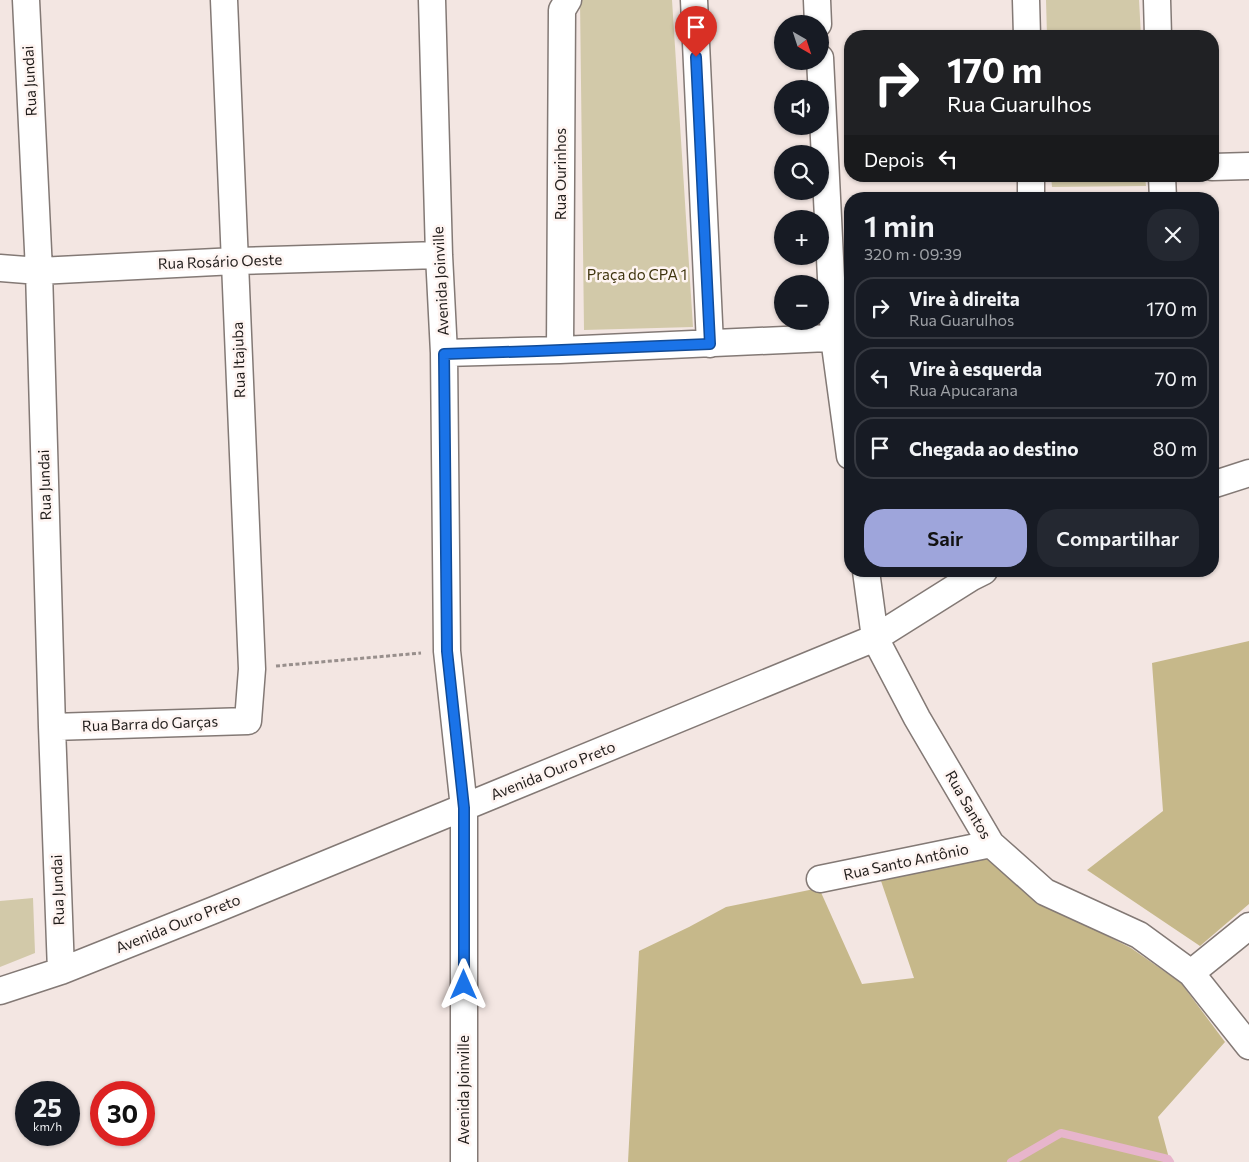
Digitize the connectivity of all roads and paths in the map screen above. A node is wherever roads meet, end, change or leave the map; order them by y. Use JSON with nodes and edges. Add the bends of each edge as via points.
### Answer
{"nodes":[{"id":1,"x":26,"y":0,"type":"edge"},
{"id":2,"x":224,"y":0,"type":"edge"},
{"id":3,"x":432,"y":0,"type":"edge"},
{"id":4,"x":568,"y":0,"type":"edge"},
{"id":5,"x":694,"y":0,"type":"edge"},
{"id":6,"x":817,"y":0,"type":"edge"},
{"id":7,"x":1026,"y":0,"type":"edge"},
{"id":8,"x":1157,"y":0,"type":"edge"},
{"id":9,"x":818,"y":15,"type":"edge"},
{"id":10,"x":1027,"y":30,"type":"edge"},
{"id":11,"x":1158,"y":30,"type":"edge"},
{"id":12,"x":821,"y":70,"type":"edge"},
{"id":13,"x":1249,"y":166,"type":"edge"},
{"id":14,"x":1219,"y":167,"type":"edge"},
{"id":15,"x":439,"y":255,"type":"junction"},
{"id":16,"x":235,"y":261,"type":"junction"},
{"id":17,"x":0,"y":268,"type":"edge"},
{"id":18,"x":39,"y":270,"type":"junction"},
{"id":19,"x":842,"y":337,"type":"edge"},
{"id":20,"x":710,"y":344,"type":"junction"},
{"id":21,"x":560,"y":350,"type":"junction"},
{"id":22,"x":444,"y":354,"type":"junction"},
{"id":23,"x":844,"y":367,"type":"edge"},
{"id":24,"x":1249,"y":473,"type":"edge"},
{"id":25,"x":1219,"y":483,"type":"edge"},
{"id":26,"x":867,"y":577,"type":"edge"},
{"id":27,"x":972,"y":577,"type":"edge"},
{"id":28,"x":875,"y":638,"type":"junction"},
{"id":29,"x":447,"y":651,"type":"junction"},
{"id":30,"x":252,"y":668,"type":"junction"},
{"id":31,"x":248,"y":721,"type":"joint"},
{"id":32,"x":52,"y":727,"type":"junction"},
{"id":33,"x":464,"y":808,"type":"junction"},
{"id":34,"x":991,"y":844,"type":"junction"},
{"id":35,"x":820,"y":879,"type":"dead end"},
{"id":36,"x":1249,"y":926,"type":"edge"},
{"id":37,"x":60,"y":971,"type":"junction"},
{"id":38,"x":1191,"y":973,"type":"junction"},
{"id":39,"x":0,"y":991,"type":"edge"},
{"id":40,"x":1249,"y":1046,"type":"edge"},
{"id":41,"x":464,"y":1162,"type":"edge"}],
"edges":[{"from":1,"to":18,"type":"street","name":"Rua Jundai"},
{"from":2,"to":16,"type":"street","name":"Rua Itajuba"},
{"from":3,"to":15,"type":"street","name":"Avenida Joinville"},
{"from":4,"to":21,"type":"street","name":"Rua Ourinhos","via":[[562,10]]},
{"from":5,"to":20,"type":"street"},
{"from":6,"to":9,"type":"street"},
{"from":7,"to":10,"type":"street"},
{"from":8,"to":11,"type":"street"},
{"from":12,"to":19,"type":"street"},
{"from":13,"to":14,"type":"street"},
{"from":15,"to":16,"type":"street","name":"Rua Rosário Oeste"},
{"from":15,"to":22,"type":"street","name":"Avenida Joinville"},
{"from":16,"to":18,"type":"street","name":"Rua Rosário Oeste"},
{"from":16,"to":30,"type":"street","name":"Rua Itajuba"},
{"from":17,"to":18,"type":"street","name":"Rua Rosário Oeste"},
{"from":18,"to":32,"type":"street","name":"Rua Jundai"},
{"from":19,"to":20,"type":"street"},
{"from":19,"to":23,"type":"street"},
{"from":20,"to":21,"type":"street"},
{"from":21,"to":22,"type":"street"},
{"from":22,"to":29,"type":"street","name":"Avenida Joinville"},
{"from":24,"to":25,"type":"street"},
{"from":26,"to":28,"type":"street","name":"Rua Santos"},
{"from":27,"to":28,"type":"street","name":"Avenida Ouro Preto"},
{"from":28,"to":33,"type":"street","name":"Avenida Ouro Preto"},
{"from":28,"to":34,"type":"street","name":"Rua Santos"},
{"from":29,"to":30,"type":"path"},
{"from":29,"to":33,"type":"street","name":"Avenida Joinville"},
{"from":30,"to":31,"type":"street","name":"Rua Itajuba"},
{"from":31,"to":32,"type":"street","name":"Rua Barra do Garças"},
{"from":32,"to":37,"type":"street","name":"Rua Jundai"},
{"from":33,"to":37,"type":"street","name":"Avenida Ouro Preto"},
{"from":33,"to":41,"type":"street","name":"Avenida Joinville"},
{"from":34,"to":35,"type":"street","name":"Rua Santo Antônio"},
{"from":34,"to":38,"type":"street","name":"Rua Santos","via":[[1045,892],[1139,934]]},
{"from":36,"to":38,"type":"street"},
{"from":37,"to":39,"type":"street","name":"Avenida Ouro Preto"},
{"from":38,"to":40,"type":"street","name":"Rua Santos"}]}
